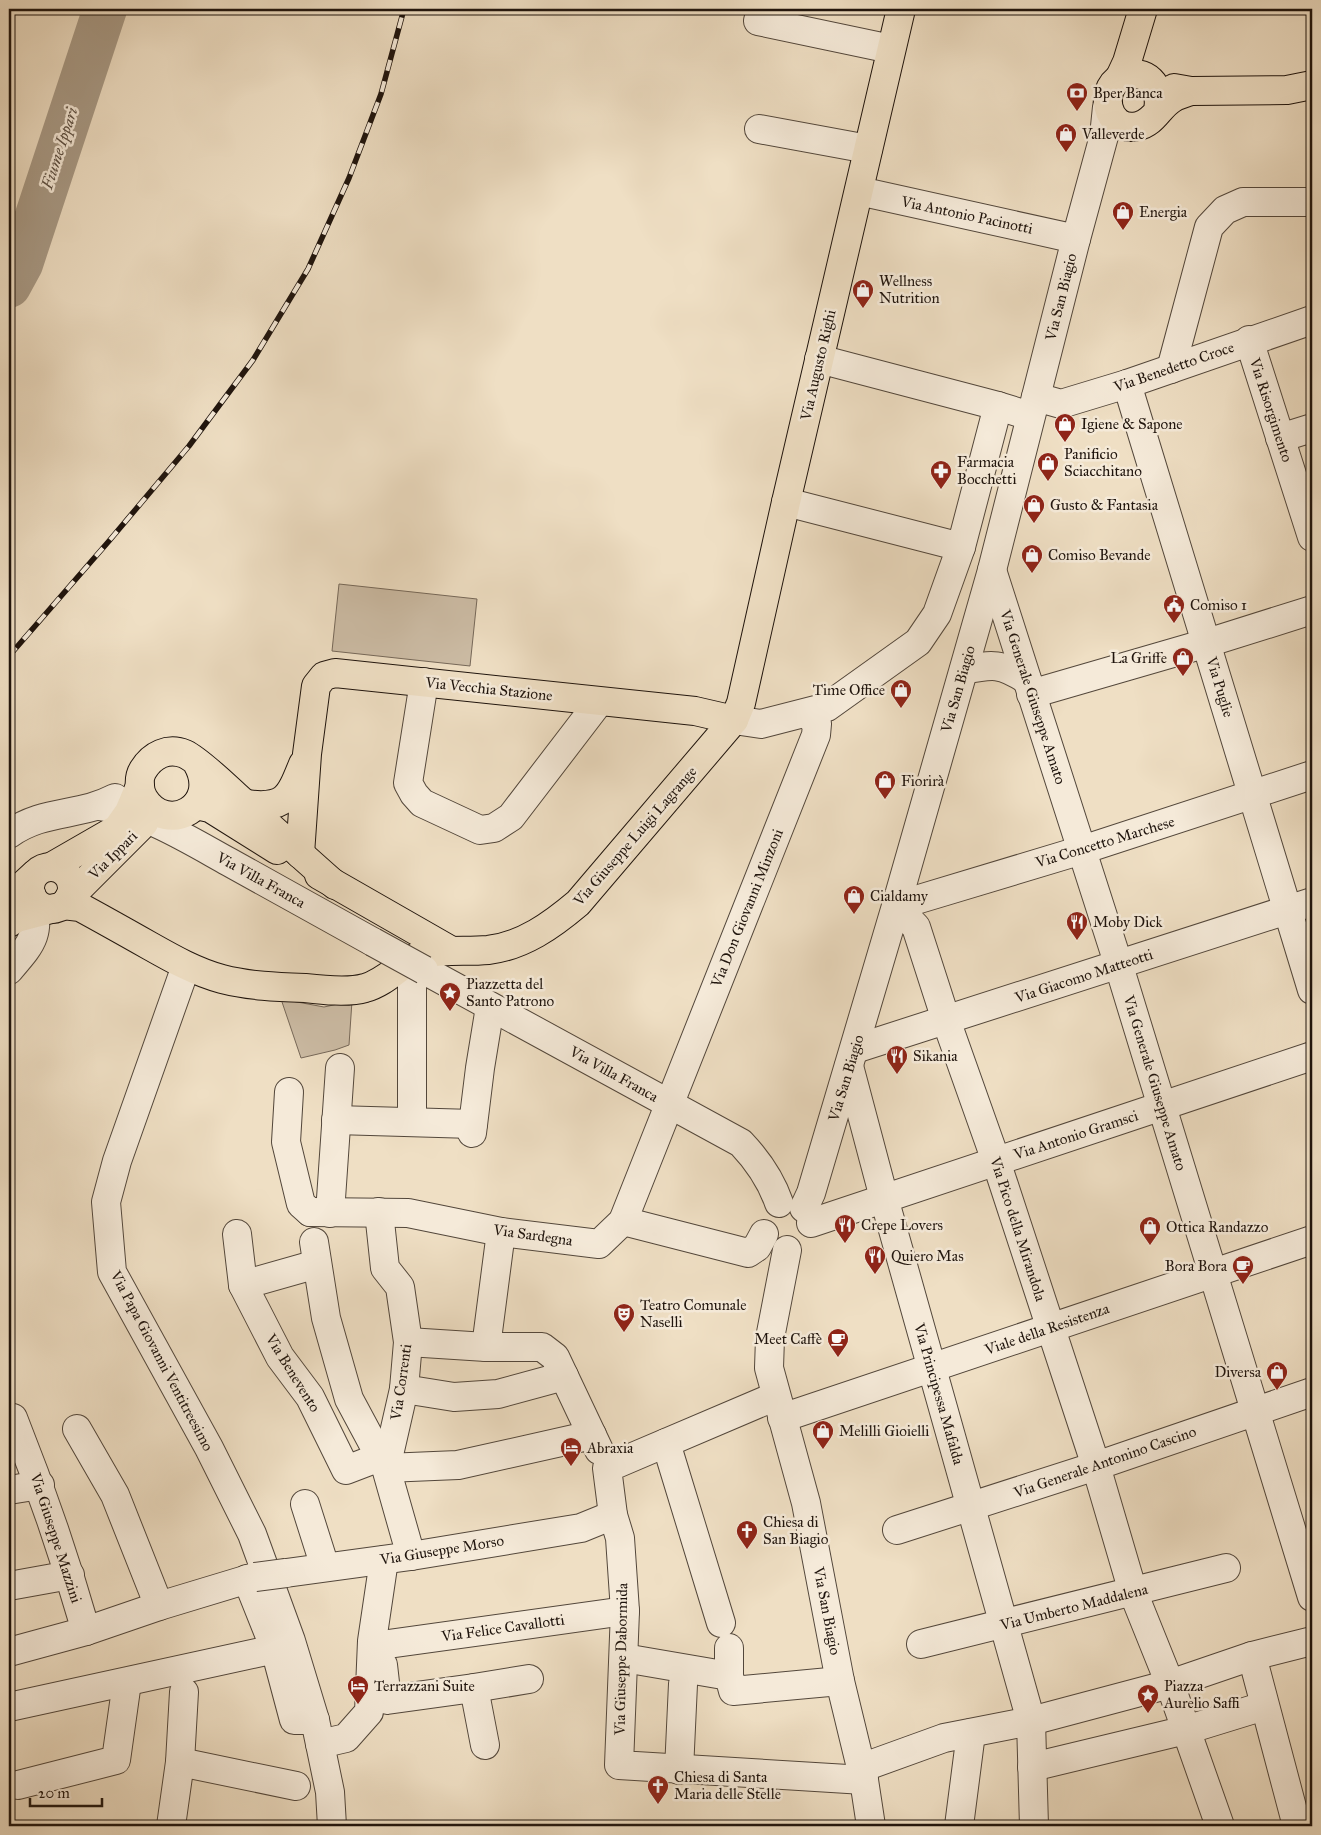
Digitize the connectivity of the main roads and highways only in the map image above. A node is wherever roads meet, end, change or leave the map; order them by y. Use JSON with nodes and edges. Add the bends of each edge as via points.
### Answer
{"nodes":[{"id":1,"x":901,"y":9,"type":"edge"},
{"id":2,"x":1143,"y":9,"type":"edge"},
{"id":3,"x":1134,"y":38,"type":"junction"},
{"id":4,"x":1120,"y":78,"type":"junction"},
{"id":5,"x":1150,"y":81,"type":"junction"},
{"id":6,"x":1312,"y":86,"type":"edge"},
{"id":7,"x":1191,"y":91,"type":"junction"},
{"id":8,"x":1158,"y":111,"type":"junction"},
{"id":9,"x":734,"y":720,"type":"junction"},
{"id":10,"x":307,"y":754,"type":"junction"},
{"id":11,"x":196,"y":763,"type":"junction"},
{"id":12,"x":245,"y":804,"type":"junction"},
{"id":13,"x":196,"y":805,"type":"junction"},
{"id":14,"x":150,"y":815,"type":"junction"},
{"id":15,"x":300,"y":854,"type":"junction"},
{"id":16,"x":335,"y":885,"type":"junction"},
{"id":17,"x":44,"y":895,"type":"edge"},
{"id":18,"x":9,"y":923,"type":"edge"},
{"id":19,"x":450,"y":950,"type":"junction"}],
"edges":[{"from":1,"to":9,"type":"main road","name":"Via Augusto Righi","via":[[741,703]]},
{"from":2,"to":3,"type":"main road"},
{"from":3,"to":4,"type":"main road"},
{"from":3,"to":5,"type":"main road"},
{"from":4,"to":5,"type":"main road","via":[[1138,74]]},
{"from":4,"to":8,"type":"main road","via":[[1108,90],[1106,98],[1111,116],[1126,126],[1136,127],[1152,119]]},
{"from":5,"to":7,"type":"main road"},
{"from":5,"to":8,"type":"main road","via":[[1158,92]]},
{"from":6,"to":7,"type":"main road","via":[[1287,90]]},
{"from":7,"to":8,"type":"main road","via":[[1173,98]]},
{"from":9,"to":10,"type":"main road","name":"Via Vecchia Stazione","via":[[695,711],[335,673],[324,676],[316,686]]},
{"from":9,"to":19,"type":"main road","name":"Via Giuseppe Luigi Lagrange","via":[[578,903],[561,918],[518,942],[490,949]]},
{"from":10,"to":12,"type":"main road","via":[[288,795],[278,804]]},
{"from":10,"to":15,"type":"main road"},
{"from":11,"to":12,"type":"main road"},
{"from":11,"to":13,"type":"main road","via":[[204,784]]},
{"from":11,"to":14,"type":"main road","via":[[186,754],[173,751],[148,761],[141,779]]},
{"from":12,"to":15,"type":"main road"},
{"from":13,"to":14,"type":"main road","via":[[176,816]]},
{"from":13,"to":16,"type":"main road","via":[[210,808]]},
{"from":14,"to":17,"type":"main road","name":"Via Ippari"},
{"from":14,"to":17,"type":"main road","name":"Via Ippari","via":[[117,829]]},
{"from":15,"to":16,"type":"main road"},
{"from":16,"to":19,"type":"main road"},
{"from":17,"to":18,"type":"main road"},
{"from":17,"to":19,"type":"main road","name":"Via Giuseppe Luigi Lagrange","via":[[80,906],[186,966],[222,979],[259,985],[364,989],[383,981],[422,955]]}]}
